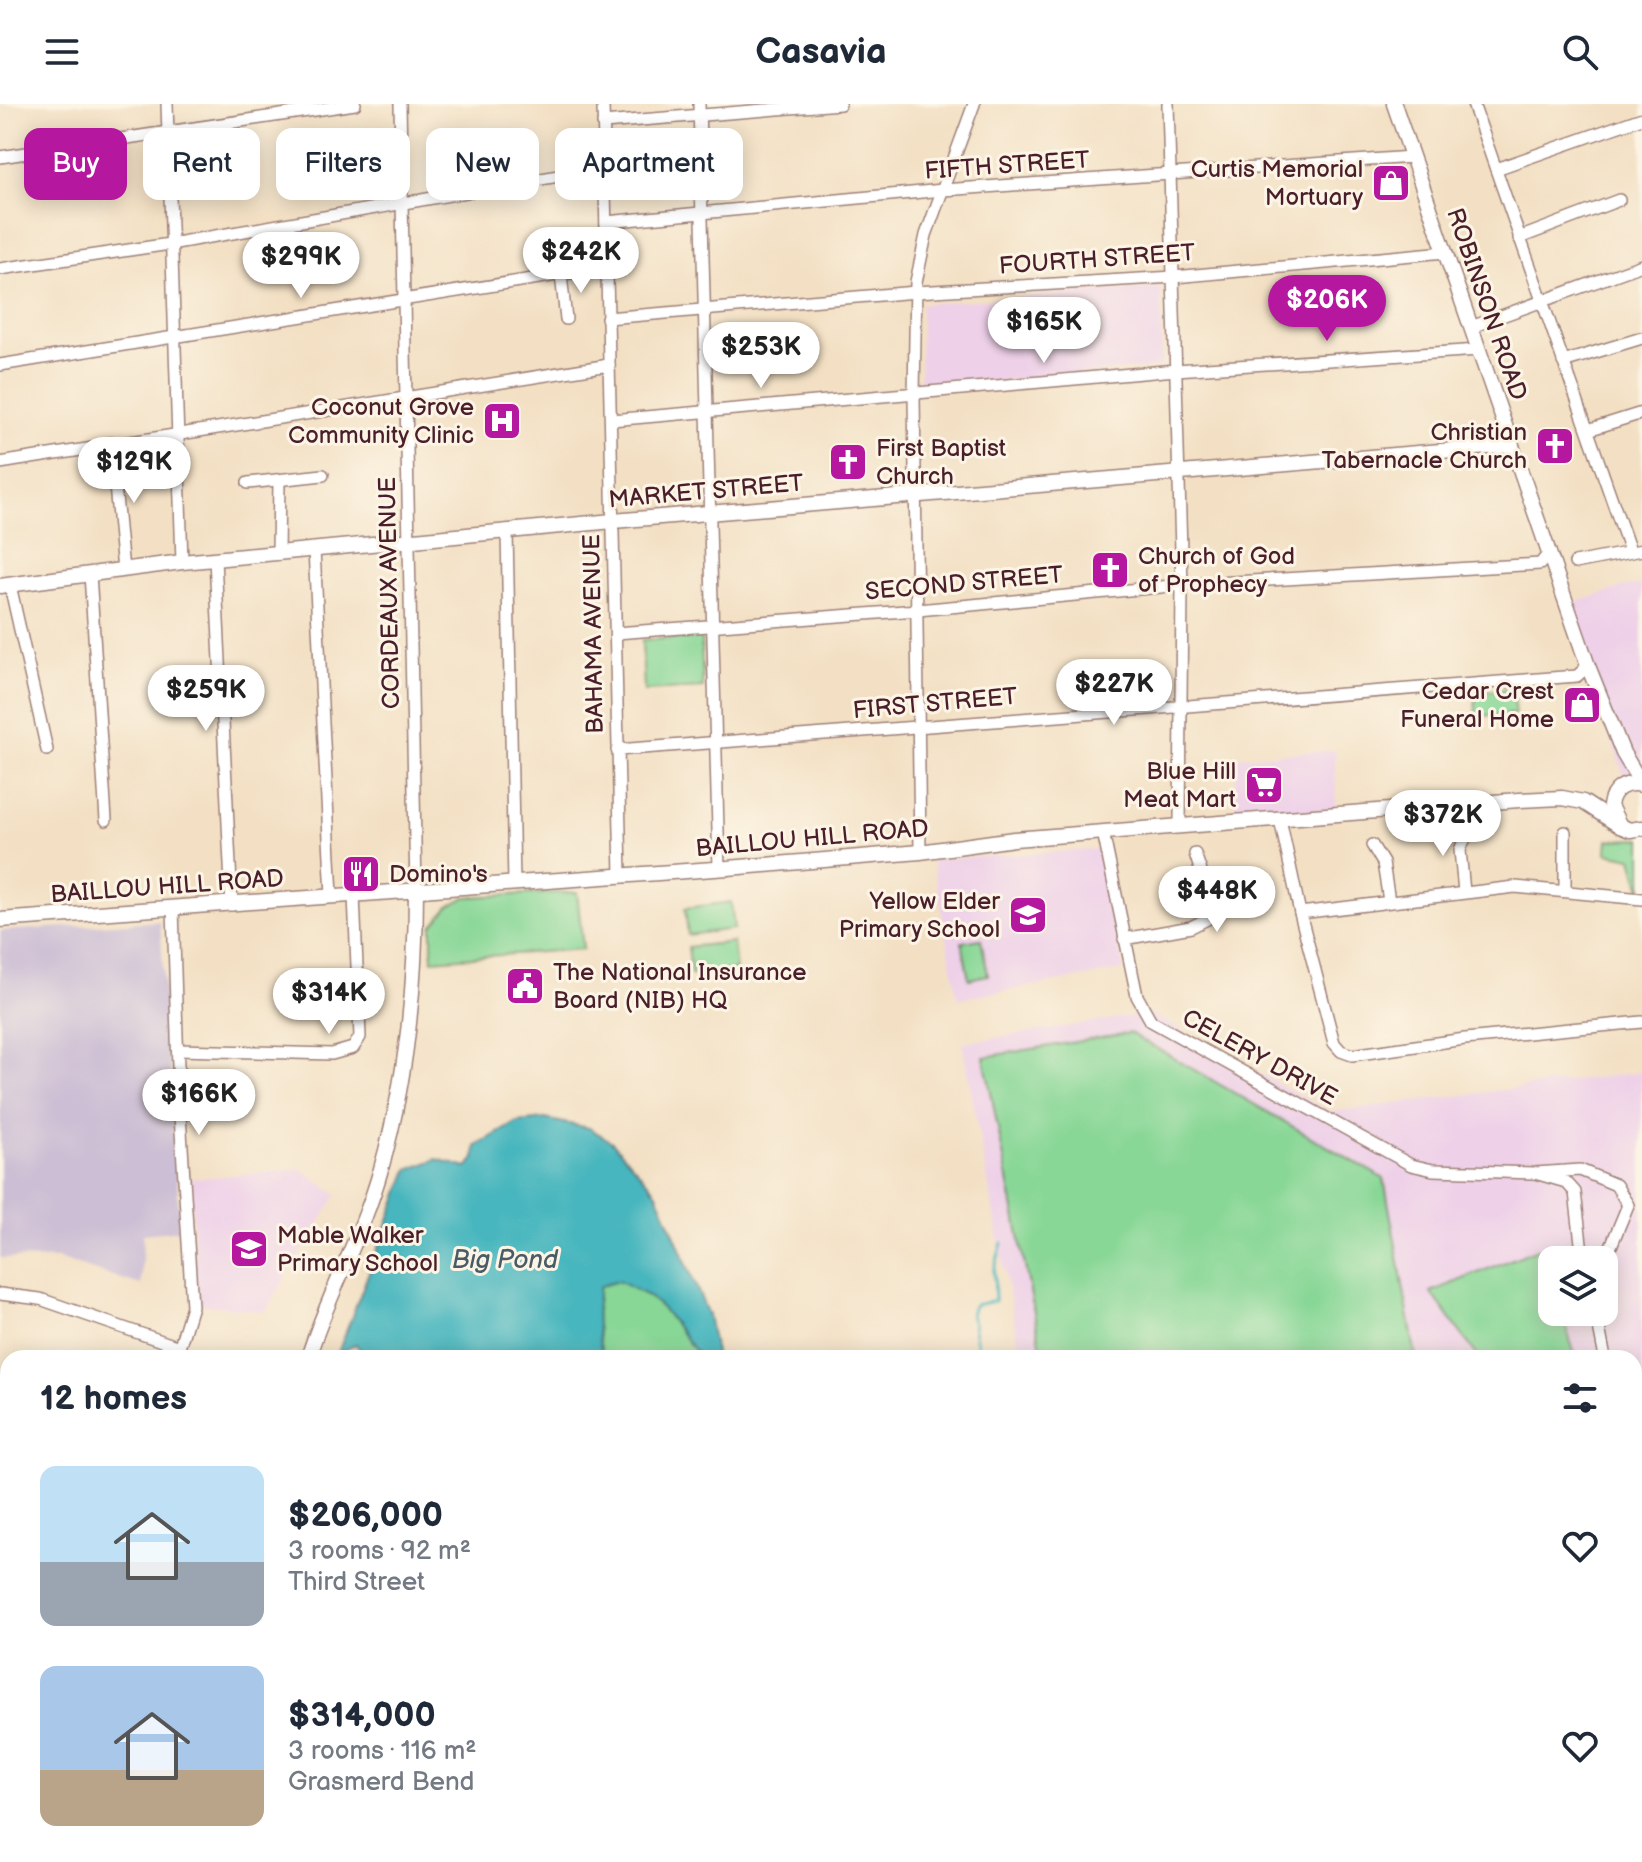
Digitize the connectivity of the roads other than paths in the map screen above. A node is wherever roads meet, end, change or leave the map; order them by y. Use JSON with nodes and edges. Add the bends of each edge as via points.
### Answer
{"nodes":[{"id":1,"x":167,"y":104,"type":"edge"},
{"id":2,"x":355,"y":104,"type":"edge"},
{"id":3,"x":400,"y":104,"type":"edge"},
{"id":4,"x":603,"y":104,"type":"edge"},
{"id":5,"x":840,"y":104,"type":"edge"},
{"id":6,"x":974,"y":104,"type":"edge"},
{"id":7,"x":1168,"y":104,"type":"edge"},
{"id":8,"x":1394,"y":104,"type":"edge"},
{"id":9,"x":1473,"y":104,"type":"edge"},
{"id":10,"x":700,"y":110,"type":"edge"},
{"id":11,"x":1642,"y":118,"type":"edge"},
{"id":12,"x":603,"y":123,"type":"junction"},
{"id":13,"x":167,"y":128,"type":"edge"},
{"id":14,"x":188,"y":128,"type":"edge"},
{"id":15,"x":603,"y":128,"type":"edge"},
{"id":16,"x":143,"y":135,"type":"edge"},
{"id":17,"x":0,"y":157,"type":"edge"},
{"id":18,"x":1412,"y":157,"type":"junction"},
{"id":19,"x":1496,"y":169,"type":"junction"},
{"id":20,"x":1170,"y":176,"type":"junction"},
{"id":21,"x":555,"y":177,"type":"edge"},
{"id":22,"x":943,"y":190,"type":"junction"},
{"id":23,"x":169,"y":200,"type":"edge"},
{"id":24,"x":605,"y":200,"type":"edge"},
{"id":25,"x":1619,"y":200,"type":"dead end"},
{"id":26,"x":403,"y":205,"type":"junction"},
{"id":27,"x":702,"y":213,"type":"junction"},
{"id":28,"x":606,"y":222,"type":"junction"},
{"id":29,"x":1519,"y":238,"type":"junction"},
{"id":30,"x":170,"y":244,"type":"junction"},
{"id":31,"x":1445,"y":252,"type":"junction"},
{"id":32,"x":1642,"y":265,"type":"edge"},
{"id":33,"x":607,"y":267,"type":"junction"},
{"id":34,"x":0,"y":269,"type":"edge"},
{"id":35,"x":561,"y":275,"type":"junction"},
{"id":36,"x":1174,"y":277,"type":"junction"},
{"id":37,"x":916,"y":292,"type":"junction"},
{"id":38,"x":1541,"y":301,"type":"junction"},
{"id":39,"x":405,"y":302,"type":"junction"},
{"id":40,"x":705,"y":312,"type":"junction"},
{"id":41,"x":607,"y":318,"type":"junction"},
{"id":42,"x":566,"y":319,"type":"dead end"},
{"id":43,"x":1471,"y":327,"type":"junction"},
{"id":44,"x":172,"y":338,"type":"junction"},
{"id":45,"x":1642,"y":338,"type":"edge"},
{"id":46,"x":1479,"y":350,"type":"junction"},
{"id":47,"x":1563,"y":362,"type":"junction"},
{"id":48,"x":0,"y":365,"type":"edge"},
{"id":49,"x":609,"y":365,"type":"junction"},
{"id":50,"x":1176,"y":370,"type":"junction"},
{"id":51,"x":914,"y":394,"type":"junction"},
{"id":52,"x":408,"y":398,"type":"junction"},
{"id":53,"x":709,"y":413,"type":"junction"},
{"id":54,"x":1642,"y":413,"type":"edge"},
{"id":55,"x":611,"y":420,"type":"junction"},
{"id":56,"x":1588,"y":430,"type":"junction"},
{"id":57,"x":178,"y":432,"type":"junction"},
{"id":58,"x":111,"y":443,"type":"junction"},
{"id":59,"x":1512,"y":445,"type":"junction"},
{"id":60,"x":0,"y":463,"type":"edge"},
{"id":61,"x":1179,"y":474,"type":"junction"},
{"id":62,"x":323,"y":475,"type":"dead end"},
{"id":63,"x":279,"y":480,"type":"junction"},
{"id":64,"x":248,"y":483,"type":"dead end"},
{"id":65,"x":918,"y":495,"type":"junction"},
{"id":66,"x":712,"y":513,"type":"junction"},
{"id":67,"x":613,"y":521,"type":"junction"},
{"id":68,"x":507,"y":532,"type":"junction"},
{"id":69,"x":410,"y":542,"type":"junction"},
{"id":70,"x":314,"y":550,"type":"junction"},
{"id":71,"x":1636,"y":551,"type":"edge"},
{"id":72,"x":1550,"y":552,"type":"junction"},
{"id":73,"x":278,"y":554,"type":"junction"},
{"id":74,"x":215,"y":559,"type":"junction"},
{"id":75,"x":182,"y":562,"type":"junction"},
{"id":76,"x":1575,"y":563,"type":"dead end"},
{"id":77,"x":123,"y":570,"type":"junction"},
{"id":78,"x":90,"y":574,"type":"junction"},
{"id":79,"x":1182,"y":585,"type":"junction"},
{"id":80,"x":5,"y":586,"type":"edge"},
{"id":81,"x":918,"y":610,"type":"junction"},
{"id":82,"x":714,"y":626,"type":"junction"},
{"id":83,"x":616,"y":633,"type":"junction"},
{"id":84,"x":1588,"y":666,"type":"junction"},
{"id":85,"x":1181,"y":704,"type":"junction"},
{"id":86,"x":919,"y":727,"type":"junction"},
{"id":87,"x":715,"y":743,"type":"junction"},
{"id":88,"x":47,"y":750,"type":"dead end"},
{"id":89,"x":617,"y":750,"type":"junction"},
{"id":90,"x":1642,"y":785,"type":"edge"},
{"id":91,"x":1280,"y":819,"type":"junction"},
{"id":92,"x":106,"y":820,"type":"dead end"},
{"id":93,"x":1180,"y":825,"type":"junction"},
{"id":94,"x":1620,"y":826,"type":"junction"},
{"id":95,"x":1642,"y":828,"type":"edge"},
{"id":96,"x":1103,"y":832,"type":"junction"},
{"id":97,"x":1565,"y":832,"type":"dead end"},
{"id":98,"x":1467,"y":834,"type":"dead end"},
{"id":99,"x":1372,"y":845,"type":"dead end"},
{"id":100,"x":920,"y":852,"type":"junction"},
{"id":101,"x":1195,"y":854,"type":"dead end"},
{"id":102,"x":719,"y":869,"type":"junction"},
{"id":103,"x":621,"y":875,"type":"junction"},
{"id":104,"x":514,"y":883,"type":"junction"},
{"id":105,"x":416,"y":890,"type":"junction"},
{"id":106,"x":1565,"y":890,"type":"junction"},
{"id":107,"x":1464,"y":892,"type":"junction"},
{"id":108,"x":354,"y":895,"type":"junction"},
{"id":109,"x":332,"y":896,"type":"junction"},
{"id":110,"x":1642,"y":899,"type":"edge"},
{"id":111,"x":1389,"y":901,"type":"junction"},
{"id":112,"x":232,"y":905,"type":"junction"},
{"id":113,"x":173,"y":908,"type":"junction"},
{"id":114,"x":1300,"y":913,"type":"junction"},
{"id":115,"x":0,"y":920,"type":"edge"},
{"id":116,"x":1124,"y":939,"type":"junction"},
{"id":117,"x":1642,"y":1022,"type":"edge"},
{"id":118,"x":178,"y":1050,"type":"junction"},
{"id":119,"x":1535,"y":1173,"type":"junction"},
{"id":120,"x":1581,"y":1246,"type":"edge"},
{"id":121,"x":1612,"y":1246,"type":"edge"},
{"id":122,"x":0,"y":1294,"type":"edge"},
{"id":123,"x":1599,"y":1326,"type":"edge"},
{"id":124,"x":319,"y":1333,"type":"junction"},
{"id":125,"x":173,"y":1350,"type":"edge"},
{"id":126,"x":179,"y":1350,"type":"edge"},
{"id":127,"x":312,"y":1350,"type":"edge"},
{"id":128,"x":317,"y":1350,"type":"edge"},
{"id":129,"x":1603,"y":1350,"type":"edge"}],
"edges":[{"from":1,"to":13,"type":"street"},
{"from":2,"to":14,"type":"street"},
{"from":3,"to":26,"type":"street","name":"CORDEAUX AVENUE"},
{"from":4,"to":12,"type":"street","name":"BAHAMA AVENUE"},
{"from":5,"to":10,"type":"street"},
{"from":6,"to":22,"type":"street"},
{"from":7,"to":20,"type":"street"},
{"from":8,"to":18,"type":"main road","name":"ROBINSON ROAD"},
{"from":9,"to":19,"type":"street"},
{"from":10,"to":12,"type":"street"},
{"from":10,"to":27,"type":"street"},
{"from":11,"to":19,"type":"street"},
{"from":12,"to":15,"type":"street","name":"BAHAMA AVENUE"},
{"from":16,"to":17,"type":"street"},
{"from":18,"to":20,"type":"street","name":"FIFTH STREET"},
{"from":18,"to":31,"type":"main road","name":"ROBINSON ROAD"},
{"from":19,"to":29,"type":"street"},
{"from":20,"to":22,"type":"street","name":"FIFTH STREET"},
{"from":20,"to":36,"type":"street"},
{"from":21,"to":26,"type":"street"},
{"from":22,"to":27,"type":"street","name":"FIFTH STREET"},
{"from":22,"to":37,"type":"street","via":[[919,258]]},
{"from":23,"to":30,"type":"street"},
{"from":24,"to":28,"type":"street","name":"BAHAMA AVENUE"},
{"from":25,"to":29,"type":"street"},
{"from":26,"to":30,"type":"street"},
{"from":26,"to":39,"type":"street","name":"CORDEAUX AVENUE"},
{"from":27,"to":28,"type":"street","name":"FIFTH STREET"},
{"from":27,"to":40,"type":"street"},
{"from":28,"to":33,"type":"street","name":"BAHAMA AVENUE"},
{"from":29,"to":38,"type":"street"},
{"from":30,"to":34,"type":"street"},
{"from":30,"to":44,"type":"street"},
{"from":31,"to":36,"type":"street","name":"FOURTH STREET"},
{"from":31,"to":43,"type":"main road","name":"ROBINSON ROAD"},
{"from":32,"to":38,"type":"street"},
{"from":33,"to":35,"type":"street"},
{"from":33,"to":41,"type":"street","name":"BAHAMA AVENUE"},
{"from":35,"to":39,"type":"street"},
{"from":35,"to":42,"type":"street"},
{"from":36,"to":37,"type":"street","name":"FOURTH STREET"},
{"from":36,"to":50,"type":"street"},
{"from":37,"to":40,"type":"street","name":"FOURTH STREET"},
{"from":37,"to":51,"type":"street"},
{"from":38,"to":43,"type":"street"},
{"from":38,"to":47,"type":"street"},
{"from":39,"to":44,"type":"street"},
{"from":39,"to":52,"type":"street","name":"CORDEAUX AVENUE"},
{"from":40,"to":41,"type":"street","name":"FOURTH STREET"},
{"from":40,"to":53,"type":"street"},
{"from":41,"to":49,"type":"street","name":"BAHAMA AVENUE"},
{"from":43,"to":46,"type":"main road","name":"ROBINSON ROAD"},
{"from":44,"to":48,"type":"street"},
{"from":44,"to":57,"type":"street"},
{"from":45,"to":47,"type":"street"},
{"from":46,"to":50,"type":"street"},
{"from":46,"to":59,"type":"main road","name":"ROBINSON ROAD"},
{"from":47,"to":56,"type":"street"},
{"from":49,"to":52,"type":"street"},
{"from":49,"to":55,"type":"street","name":"BAHAMA AVENUE"},
{"from":50,"to":51,"type":"street"},
{"from":50,"to":61,"type":"street"},
{"from":51,"to":53,"type":"street"},
{"from":51,"to":65,"type":"street"},
{"from":52,"to":57,"type":"street"},
{"from":52,"to":69,"type":"street","name":"CORDEAUX AVENUE"},
{"from":53,"to":55,"type":"street"},
{"from":53,"to":66,"type":"street"},
{"from":54,"to":56,"type":"street"},
{"from":55,"to":67,"type":"street","name":"BAHAMA AVENUE"},
{"from":56,"to":71,"type":"street"},
{"from":57,"to":58,"type":"street"},
{"from":57,"to":75,"type":"street"},
{"from":58,"to":60,"type":"street"},
{"from":58,"to":77,"type":"street"},
{"from":59,"to":61,"type":"main road","name":"MARKET STREET"},
{"from":59,"to":72,"type":"main road","name":"ROBINSON ROAD"},
{"from":61,"to":65,"type":"main road","name":"MARKET STREET"},
{"from":61,"to":79,"type":"street"},
{"from":62,"to":63,"type":"street"},
{"from":63,"to":64,"type":"street"},
{"from":63,"to":73,"type":"street"},
{"from":65,"to":66,"type":"main road","name":"MARKET STREET"},
{"from":65,"to":81,"type":"street"},
{"from":66,"to":67,"type":"main road","name":"MARKET STREET"},
{"from":66,"to":82,"type":"street"},
{"from":67,"to":68,"type":"main road","name":"MARKET STREET"},
{"from":67,"to":83,"type":"street","name":"BAHAMA AVENUE"},
{"from":68,"to":69,"type":"main road","name":"MARKET STREET"},
{"from":68,"to":104,"type":"street"},
{"from":69,"to":70,"type":"main road","name":"MARKET STREET"},
{"from":69,"to":105,"type":"street","name":"CORDEAUX AVENUE"},
{"from":70,"to":73,"type":"main road","name":"MARKET STREET"},
{"from":70,"to":109,"type":"street"},
{"from":71,"to":76,"type":"street"},
{"from":72,"to":79,"type":"street","name":"SECOND STREET","via":[[1540,564]]},
{"from":72,"to":84,"type":"main road","name":"ROBINSON ROAD"},
{"from":73,"to":74,"type":"main road","name":"MARKET STREET"},
{"from":74,"to":75,"type":"main road","name":"MARKET STREET"},
{"from":74,"to":112,"type":"street"},
{"from":75,"to":77,"type":"main road","name":"MARKET STREET"},
{"from":77,"to":78,"type":"main road","name":"MARKET STREET"},
{"from":78,"to":80,"type":"main road","name":"MARKET STREET"},
{"from":78,"to":92,"type":"street"},
{"from":79,"to":81,"type":"street","name":"SECOND STREET"},
{"from":79,"to":85,"type":"street"},
{"from":80,"to":88,"type":"street"},
{"from":81,"to":82,"type":"street","name":"SECOND STREET"},
{"from":81,"to":86,"type":"street"},
{"from":82,"to":83,"type":"street","name":"SECOND STREET"},
{"from":82,"to":87,"type":"street"},
{"from":83,"to":89,"type":"street","name":"BAHAMA AVENUE"},
{"from":84,"to":85,"type":"street","name":"FIRST STREET","via":[[1577,676]]},
{"from":84,"to":90,"type":"main road","name":"ROBINSON ROAD","via":[[1623,753]]},
{"from":85,"to":86,"type":"street","name":"FIRST STREET"},
{"from":85,"to":93,"type":"street"},
{"from":86,"to":87,"type":"street","name":"FIRST STREET"},
{"from":86,"to":100,"type":"street"},
{"from":87,"to":89,"type":"street","name":"FIRST STREET"},
{"from":87,"to":102,"type":"street"},
{"from":89,"to":103,"type":"street","name":"BAHAMA AVENUE"},
{"from":90,"to":94,"type":"main road","via":[[1623,785],[1612,795],[1611,814]]},
{"from":91,"to":93,"type":"main road","name":"BAILLOU HILL ROAD"},
{"from":91,"to":94,"type":"main road","name":"BAILLOU HILL ROAD","via":[[1562,798],[1590,804]]},
{"from":91,"to":114,"type":"street"},
{"from":93,"to":96,"type":"main road","name":"BAILLOU HILL ROAD"},
{"from":94,"to":95,"type":"main road"},
{"from":96,"to":100,"type":"main road","name":"BAILLOU HILL ROAD"},
{"from":96,"to":116,"type":"street","name":"CELERY DRIVE"},
{"from":97,"to":106,"type":"street"},
{"from":98,"to":107,"type":"street","via":[[1460,850]]},
{"from":99,"to":111,"type":"street","via":[[1383,863]]},
{"from":100,"to":102,"type":"main road","name":"BAILLOU HILL ROAD"},
{"from":101,"to":116,"type":"street","via":[[1211,901],[1207,919],[1191,927]]},
{"from":102,"to":103,"type":"main road","name":"BAILLOU HILL ROAD"},
{"from":103,"to":104,"type":"main road","name":"BAILLOU HILL ROAD"},
{"from":104,"to":105,"type":"main road","name":"BAILLOU HILL ROAD"},
{"from":105,"to":108,"type":"main road","name":"BAILLOU HILL ROAD"},
{"from":105,"to":124,"type":"main road","via":[[415,978],[393,1120],[376,1185]]},
{"from":106,"to":107,"type":"street"},
{"from":106,"to":110,"type":"street"},
{"from":107,"to":111,"type":"street"},
{"from":108,"to":109,"type":"main road","name":"BAILLOU HILL ROAD"},
{"from":108,"to":118,"type":"street","via":[[360,1037],[353,1048],[332,1054]]},
{"from":109,"to":112,"type":"main road","name":"BAILLOU HILL ROAD"},
{"from":111,"to":114,"type":"street"},
{"from":112,"to":113,"type":"main road","name":"BAILLOU HILL ROAD"},
{"from":113,"to":115,"type":"main road","name":"BAILLOU HILL ROAD"},
{"from":113,"to":118,"type":"street"},
{"from":114,"to":117,"type":"street","via":[[1334,1043],[1352,1055]]},
{"from":116,"to":119,"type":"street","name":"CELERY DRIVE","via":[[1143,1012],[1168,1033],[1411,1165]]},
{"from":118,"to":126,"type":"street","via":[[192,1306]]},
{"from":119,"to":120,"type":"street","name":"CELERY DRIVE","via":[[1566,1182],[1575,1192]]},
{"from":119,"to":121,"type":"street","name":"CELERY DRIVE","via":[[1580,1170],[1616,1185],[1625,1196],[1626,1214]]},
{"from":122,"to":125,"type":"street","via":[[40,1299]]},
{"from":123,"to":129,"type":"street"},
{"from":124,"to":127,"type":"main road"},
{"from":124,"to":128,"type":"main road"}]}
